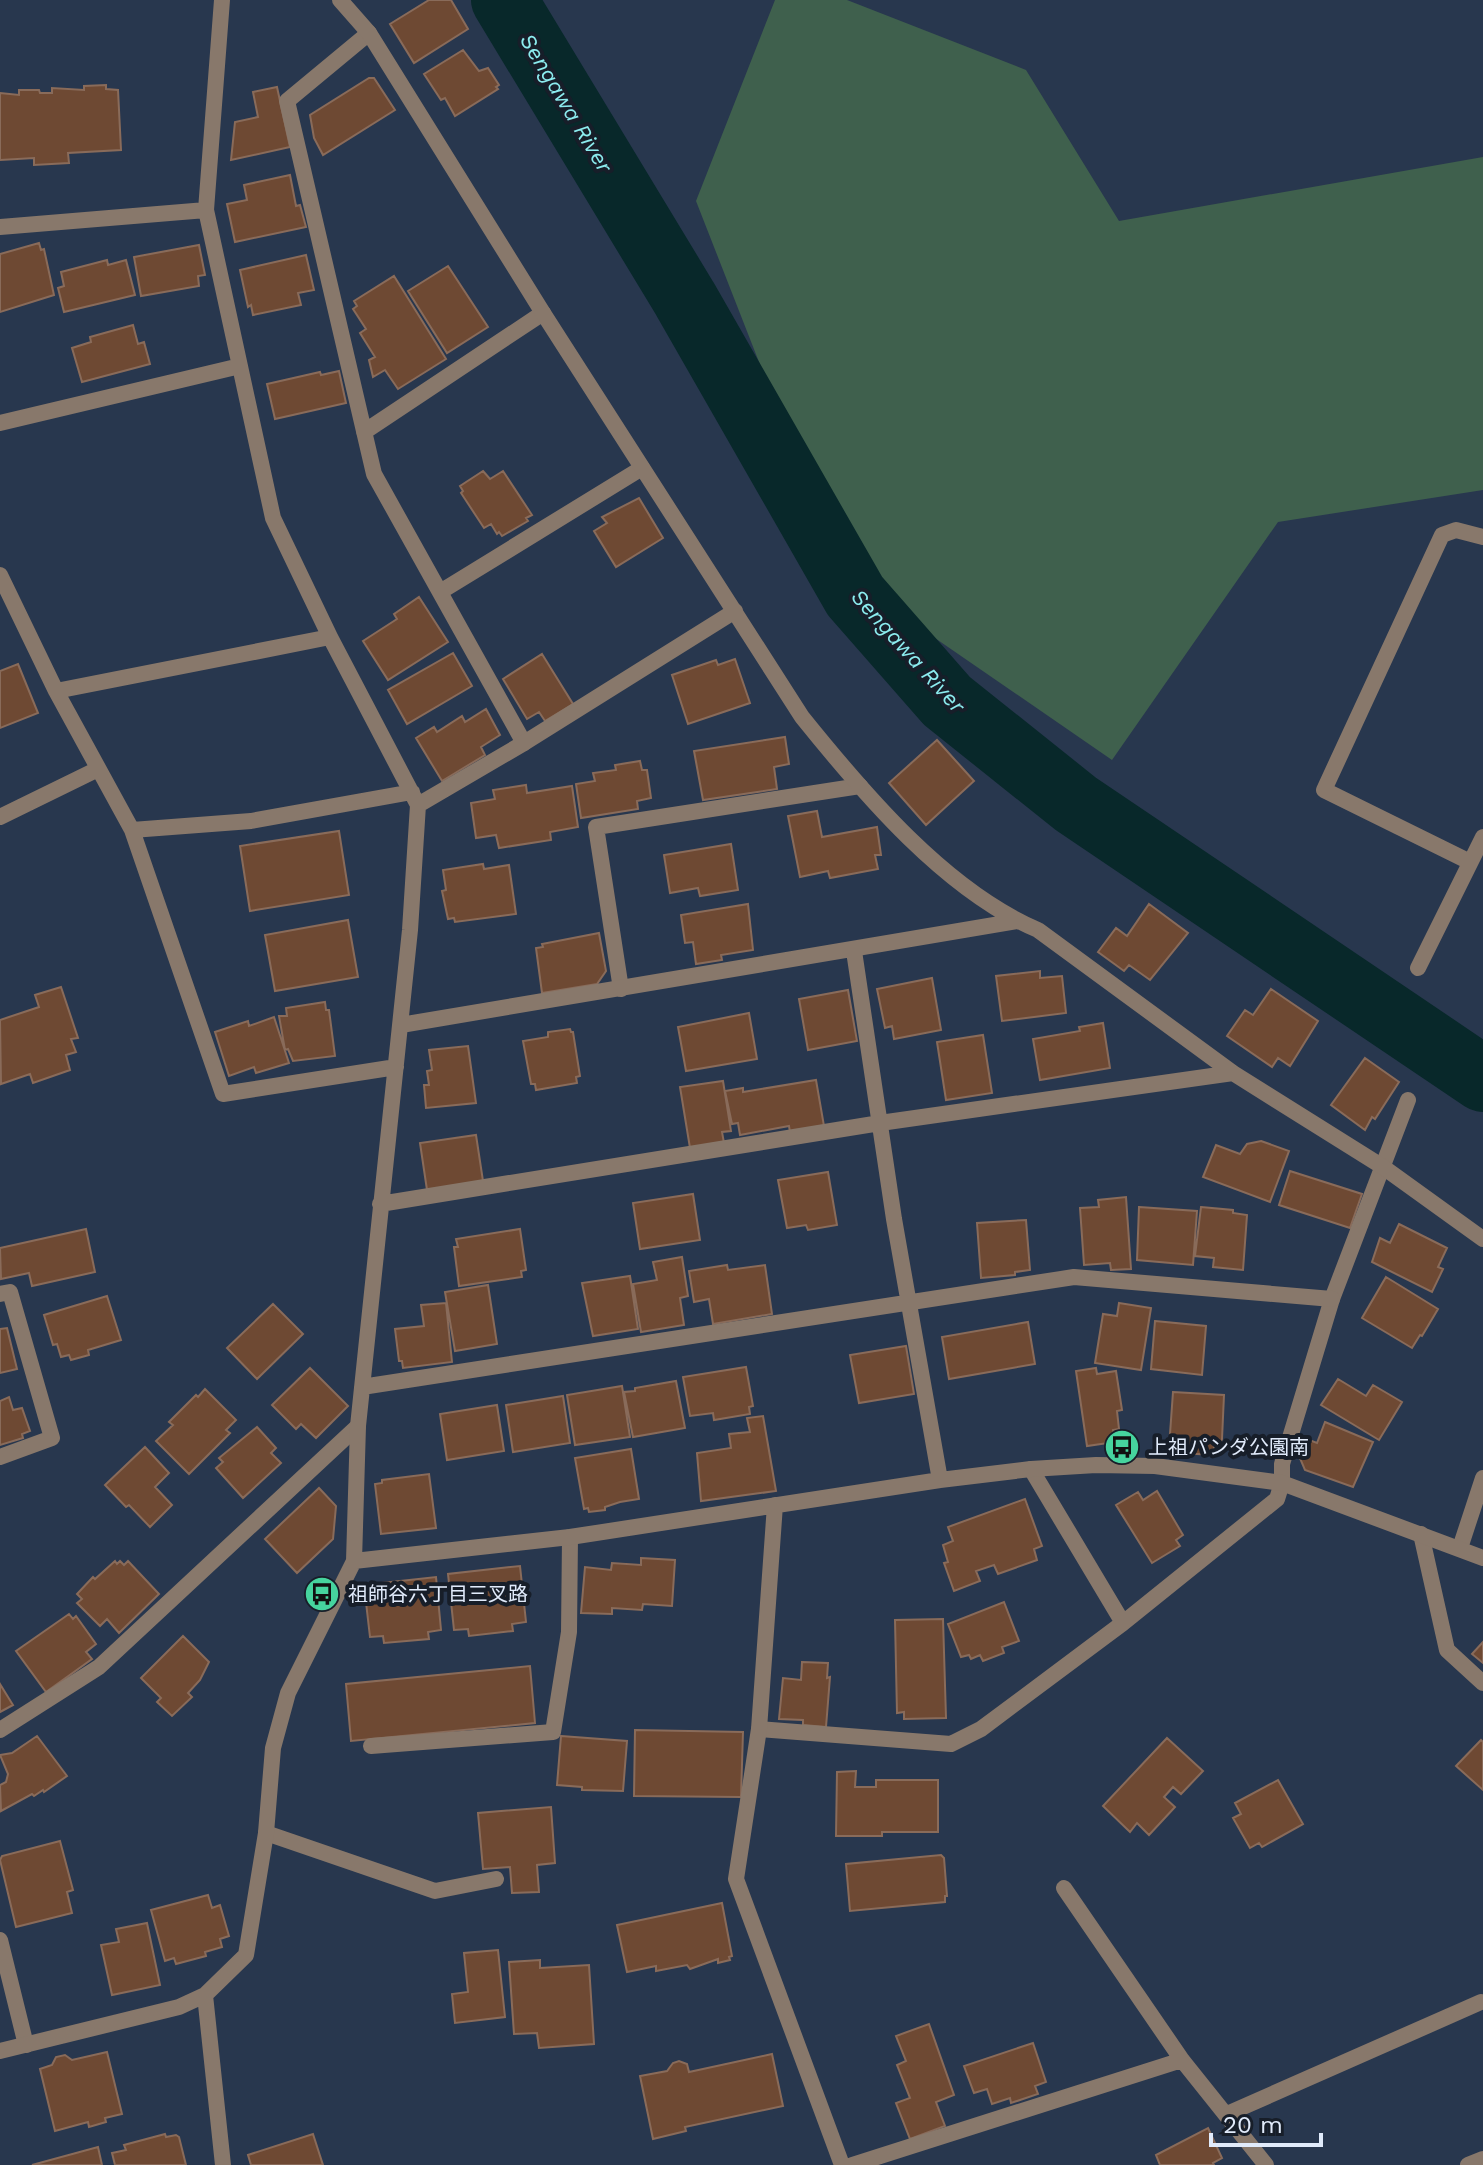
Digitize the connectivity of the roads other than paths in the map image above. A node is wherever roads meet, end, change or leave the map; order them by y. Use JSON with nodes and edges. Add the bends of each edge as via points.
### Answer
{"nodes":[{"id":1,"x":222,"y":0,"type":"edge"},
{"id":2,"x":340,"y":0,"type":"edge"},
{"id":3,"x":369,"y":33,"type":"junction"},
{"id":4,"x":206,"y":210,"type":"junction"},
{"id":5,"x":0,"y":227,"type":"edge"},
{"id":6,"x":543,"y":313,"type":"junction"},
{"id":7,"x":240,"y":366,"type":"junction"},
{"id":8,"x":0,"y":423,"type":"edge"},
{"id":9,"x":364,"y":432,"type":"junction"},
{"id":10,"x":642,"y":468,"type":"junction"},
{"id":11,"x":1483,"y":537,"type":"edge"},
{"id":12,"x":0,"y":575,"type":"edge"},
{"id":13,"x":440,"y":592,"type":"junction"},
{"id":14,"x":735,"y":611,"type":"junction"},
{"id":15,"x":330,"y":637,"type":"junction"},
{"id":16,"x":56,"y":691,"type":"junction"},
{"id":17,"x":524,"y":743,"type":"junction"},
{"id":18,"x":98,"y":769,"type":"junction"},
{"id":19,"x":860,"y":786,"type":"junction"},
{"id":20,"x":415,"y":799,"type":"junction"},
{"id":21,"x":0,"y":817,"type":"edge"},
{"id":22,"x":132,"y":830,"type":"junction"},
{"id":23,"x":1483,"y":837,"type":"edge"},
{"id":24,"x":1470,"y":862,"type":"junction"},
{"id":25,"x":1018,"y":921,"type":"junction"},
{"id":26,"x":854,"y":951,"type":"junction"},
{"id":27,"x":1418,"y":968,"type":"dead end"},
{"id":28,"x":621,"y":989,"type":"junction"},
{"id":29,"x":401,"y":1025,"type":"junction"},
{"id":30,"x":396,"y":1067,"type":"junction"},
{"id":31,"x":1233,"y":1073,"type":"junction"},
{"id":32,"x":1408,"y":1100,"type":"dead end"},
{"id":33,"x":880,"y":1123,"type":"junction"},
{"id":34,"x":1383,"y":1167,"type":"junction"},
{"id":35,"x":380,"y":1204,"type":"junction"},
{"id":36,"x":1483,"y":1239,"type":"edge"},
{"id":37,"x":0,"y":1294,"type":"edge"},
{"id":38,"x":1332,"y":1299,"type":"junction"},
{"id":39,"x":909,"y":1301,"type":"junction"},
{"id":40,"x":362,"y":1387,"type":"junction"},
{"id":41,"x":358,"y":1426,"type":"junction"},
{"id":42,"x":0,"y":1457,"type":"edge"},
{"id":43,"x":1031,"y":1469,"type":"junction"},
{"id":44,"x":1483,"y":1478,"type":"edge"},
{"id":45,"x":940,"y":1480,"type":"junction"},
{"id":46,"x":1282,"y":1483,"type":"junction"},
{"id":47,"x":775,"y":1505,"type":"junction"},
{"id":48,"x":1421,"y":1534,"type":"junction"},
{"id":49,"x":570,"y":1537,"type":"junction"},
{"id":50,"x":1460,"y":1548,"type":"junction"},
{"id":51,"x":1483,"y":1558,"type":"edge"},
{"id":52,"x":354,"y":1561,"type":"junction"},
{"id":53,"x":1123,"y":1623,"type":"junction"},
{"id":54,"x":1483,"y":1683,"type":"edge"},
{"id":55,"x":759,"y":1729,"type":"junction"},
{"id":56,"x":0,"y":1730,"type":"edge"},
{"id":57,"x":371,"y":1746,"type":"dead end"},
{"id":58,"x":266,"y":1833,"type":"junction"},
{"id":59,"x":496,"y":1879,"type":"dead end"},
{"id":60,"x":1064,"y":1888,"type":"dead end"},
{"id":61,"x":0,"y":1940,"type":"edge"},
{"id":62,"x":205,"y":1995,"type":"junction"},
{"id":63,"x":1481,"y":2002,"type":"dead end"},
{"id":64,"x":26,"y":2045,"type":"junction"},
{"id":65,"x":0,"y":2051,"type":"edge"},
{"id":66,"x":1182,"y":2060,"type":"junction"},
{"id":67,"x":1227,"y":2114,"type":"junction"},
{"id":68,"x":1483,"y":2159,"type":"edge"},
{"id":69,"x":223,"y":2165,"type":"edge"},
{"id":70,"x":842,"y":2165,"type":"edge"},
{"id":71,"x":852,"y":2165,"type":"edge"},
{"id":72,"x":1266,"y":2165,"type":"edge"},
{"id":73,"x":1468,"y":2165,"type":"edge"}],
"edges":[{"from":1,"to":4,"type":"street"},
{"from":2,"to":3,"type":"street"},
{"from":3,"to":6,"type":"street"},
{"from":3,"to":9,"type":"street","via":[[287,101]]},
{"from":4,"to":5,"type":"street"},
{"from":4,"to":7,"type":"street"},
{"from":6,"to":9,"type":"street"},
{"from":6,"to":10,"type":"street"},
{"from":7,"to":8,"type":"street"},
{"from":7,"to":15,"type":"street","via":[[273,518]]},
{"from":9,"to":13,"type":"street","via":[[374,474]]},
{"from":10,"to":13,"type":"street"},
{"from":10,"to":14,"type":"street"},
{"from":11,"to":24,"type":"street","via":[[1456,530],[1442,535],[1324,790]]},
{"from":12,"to":16,"type":"street"},
{"from":13,"to":17,"type":"street"},
{"from":14,"to":17,"type":"street"},
{"from":14,"to":19,"type":"street","via":[[802,717]]},
{"from":15,"to":16,"type":"street"},
{"from":15,"to":20,"type":"street"},
{"from":16,"to":18,"type":"street"},
{"from":17,"to":20,"type":"street"},
{"from":18,"to":21,"type":"street"},
{"from":18,"to":22,"type":"street"},
{"from":19,"to":25,"type":"street","via":[[919,847]]},
{"from":19,"to":28,"type":"street","via":[[596,827]]},
{"from":20,"to":22,"type":"street","via":[[251,821]]},
{"from":20,"to":29,"type":"street"},
{"from":22,"to":30,"type":"street","via":[[223,1094]]},
{"from":23,"to":24,"type":"street"},
{"from":24,"to":27,"type":"street"},
{"from":25,"to":26,"type":"street"},
{"from":25,"to":31,"type":"street","via":[[1038,930]]},
{"from":26,"to":28,"type":"street"},
{"from":26,"to":33,"type":"street"},
{"from":28,"to":29,"type":"street"},
{"from":29,"to":30,"type":"street"},
{"from":30,"to":35,"type":"street"},
{"from":31,"to":33,"type":"street"},
{"from":31,"to":34,"type":"street"},
{"from":32,"to":34,"type":"street"},
{"from":33,"to":35,"type":"street"},
{"from":33,"to":39,"type":"street"},
{"from":34,"to":36,"type":"street"},
{"from":34,"to":38,"type":"street"},
{"from":35,"to":40,"type":"street"},
{"from":37,"to":42,"type":"street","via":[[10,1292],[52,1438]]},
{"from":38,"to":39,"type":"street","via":[[1074,1277]]},
{"from":38,"to":46,"type":"street","via":[[1282,1464]]},
{"from":39,"to":40,"type":"street"},
{"from":39,"to":45,"type":"street"},
{"from":40,"to":41,"type":"street"},
{"from":41,"to":52,"type":"street"},
{"from":41,"to":56,"type":"street","via":[[99,1667]]},
{"from":43,"to":45,"type":"street"},
{"from":43,"to":46,"type":"street","via":[[1155,1466]]},
{"from":43,"to":53,"type":"street"},
{"from":44,"to":50,"type":"street"},
{"from":45,"to":47,"type":"street"},
{"from":46,"to":48,"type":"street"},
{"from":46,"to":53,"type":"street","via":[[1277,1499]]},
{"from":47,"to":49,"type":"street"},
{"from":47,"to":55,"type":"street"},
{"from":48,"to":50,"type":"street"},
{"from":48,"to":54,"type":"street","via":[[1447,1650]]},
{"from":49,"to":52,"type":"street"},
{"from":49,"to":57,"type":"street","via":[[569,1632],[553,1732]]},
{"from":50,"to":51,"type":"street"},
{"from":52,"to":58,"type":"street","via":[[288,1693],[273,1748]]},
{"from":53,"to":55,"type":"street","via":[[981,1729],[951,1744]]},
{"from":55,"to":70,"type":"street","via":[[736,1879]]},
{"from":58,"to":59,"type":"street","via":[[435,1891]]},
{"from":58,"to":62,"type":"street","via":[[246,1955]]},
{"from":60,"to":66,"type":"street"},
{"from":61,"to":64,"type":"street"},
{"from":62,"to":64,"type":"street","via":[[140,2018]]},
{"from":62,"to":69,"type":"street"},
{"from":63,"to":67,"type":"street"},
{"from":64,"to":65,"type":"street"},
{"from":66,"to":67,"type":"street"},
{"from":66,"to":71,"type":"street"},
{"from":67,"to":72,"type":"street"},
{"from":68,"to":73,"type":"street"}]}
